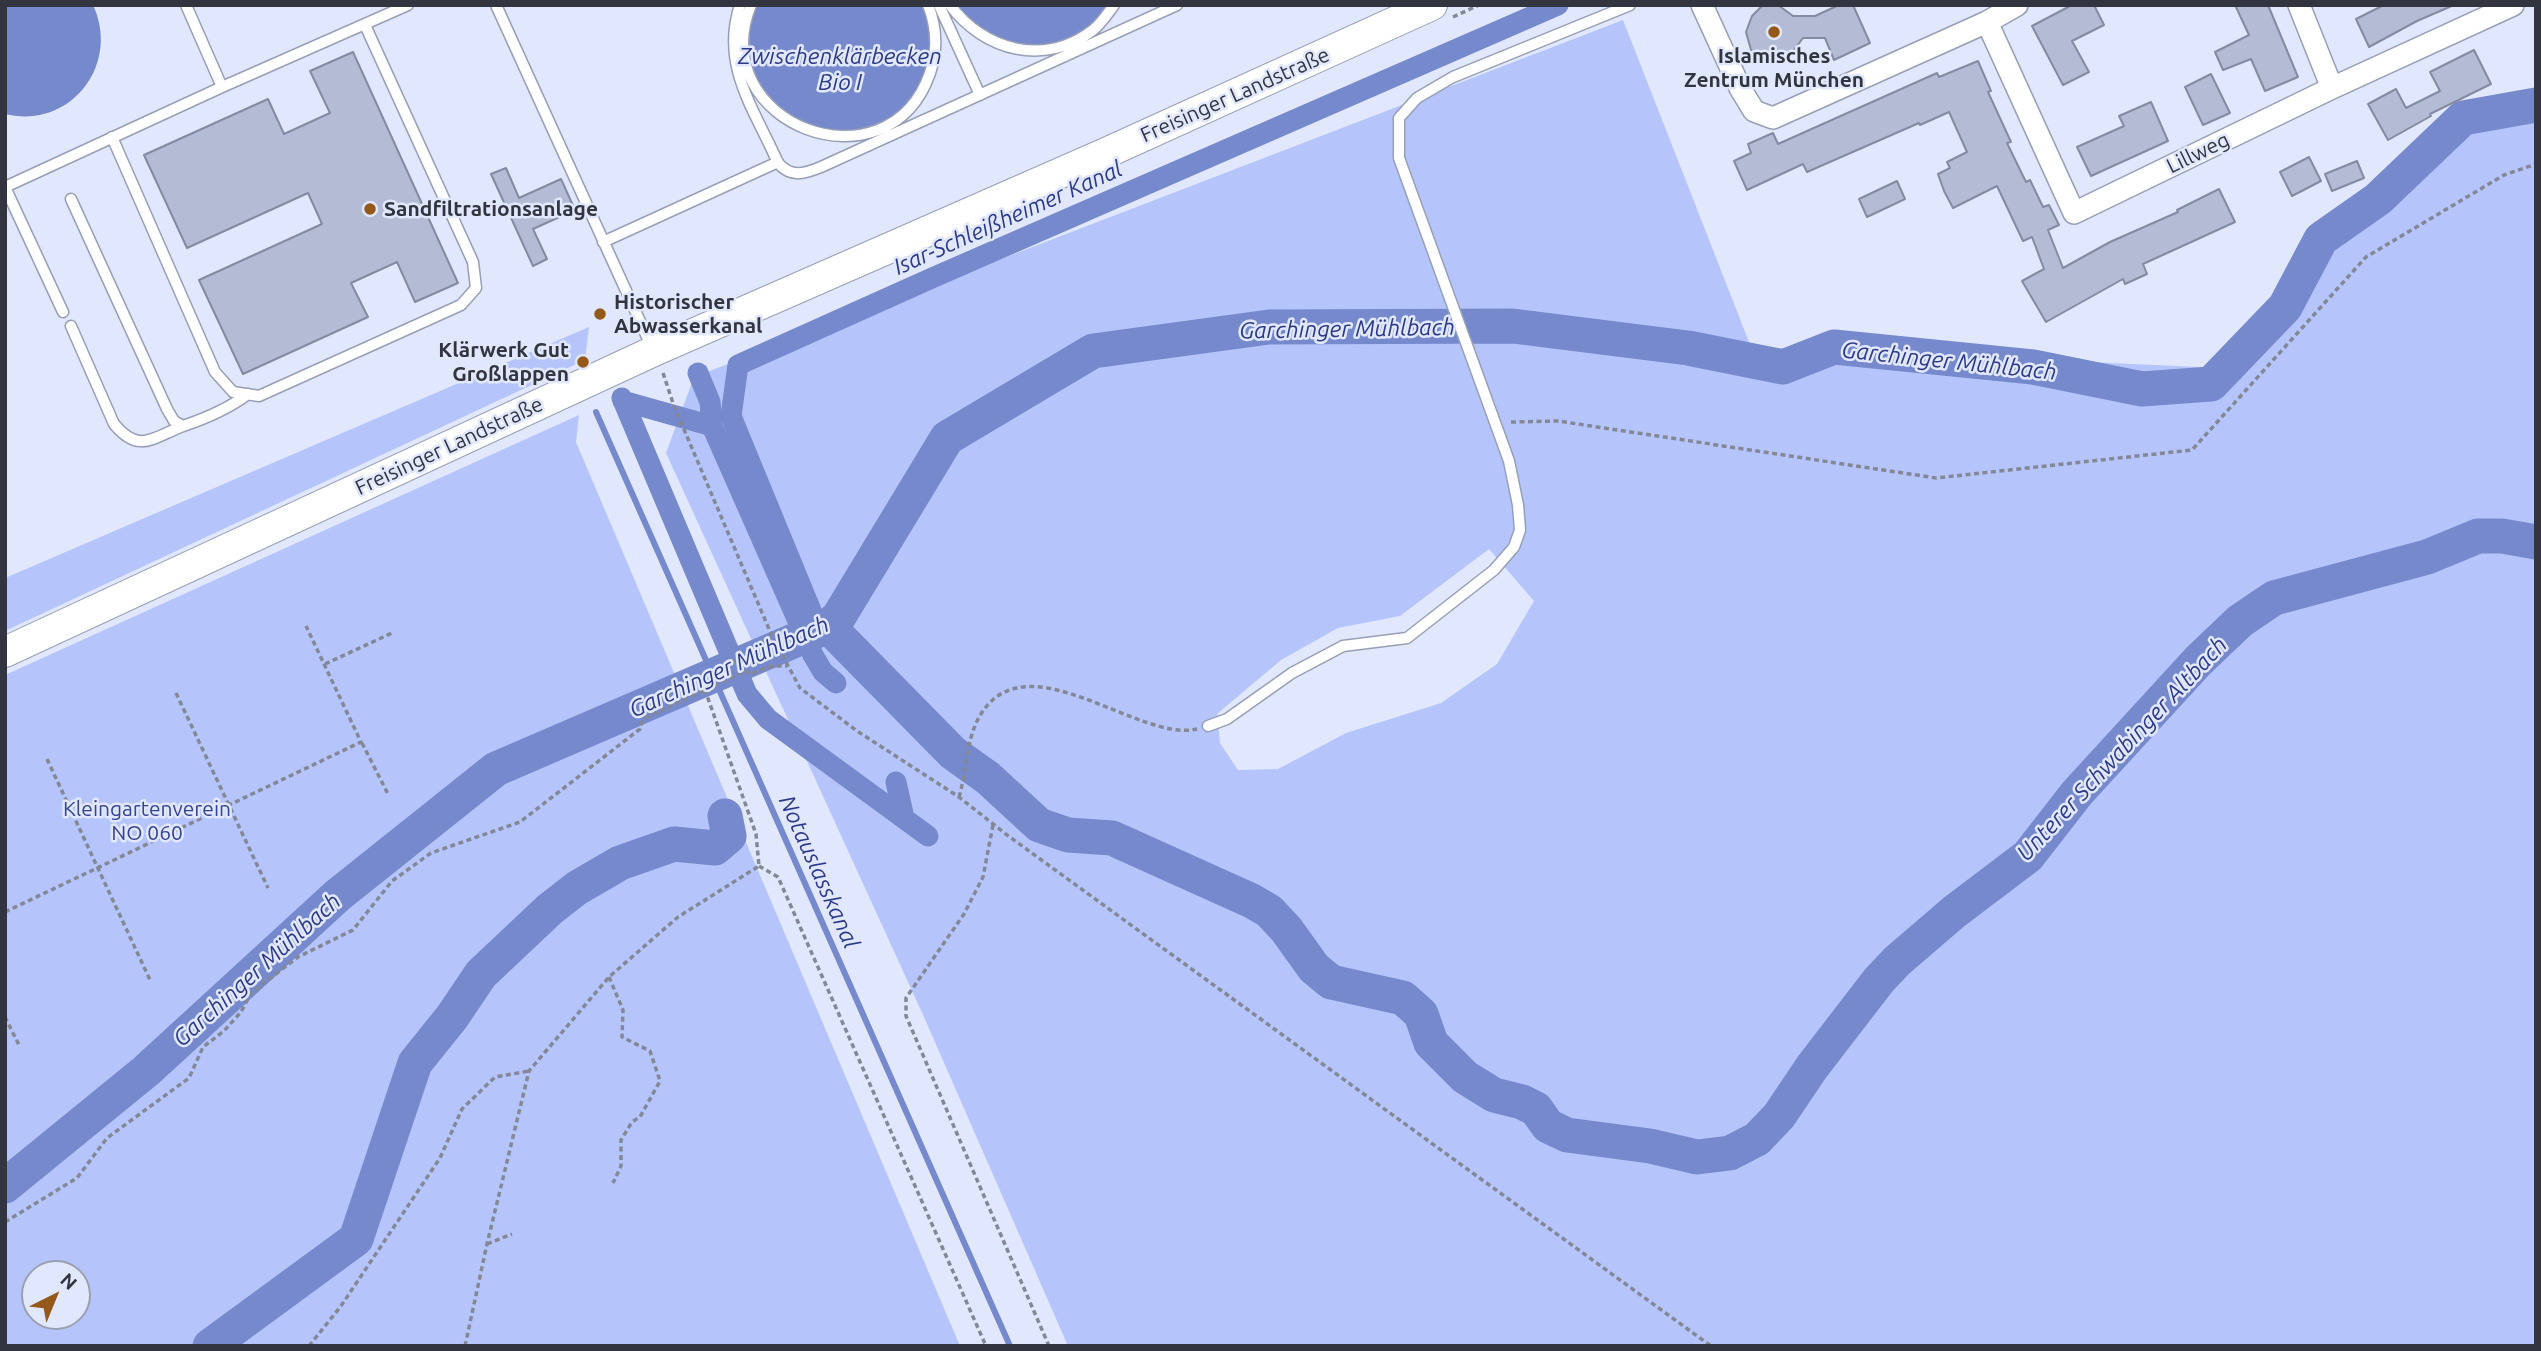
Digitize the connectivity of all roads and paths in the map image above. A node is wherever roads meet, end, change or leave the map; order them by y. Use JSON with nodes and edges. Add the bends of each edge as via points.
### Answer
{"nodes":[{"id":1,"x":186,"y":5,"type":"edge"},
{"id":2,"x":408,"y":5,"type":"edge"},
{"id":3,"x":496,"y":5,"type":"edge"},
{"id":4,"x":740,"y":5,"type":"edge"},
{"id":5,"x":751,"y":5,"type":"edge"},
{"id":6,"x":928,"y":5,"type":"edge"},
{"id":7,"x":939,"y":5,"type":"edge"},
{"id":8,"x":950,"y":5,"type":"edge"},
{"id":9,"x":1114,"y":5,"type":"edge"},
{"id":10,"x":1432,"y":5,"type":"edge"},
{"id":11,"x":1630,"y":5,"type":"edge"},
{"id":12,"x":1702,"y":5,"type":"edge"},
{"id":13,"x":2017,"y":5,"type":"edge"},
{"id":14,"x":2299,"y":5,"type":"edge"},
{"id":15,"x":2513,"y":5,"type":"edge"},
{"id":16,"x":1172,"y":6,"type":"edge"},
{"id":17,"x":741,"y":18,"type":"junction"},
{"id":18,"x":1987,"y":22,"type":"junction"},
{"id":19,"x":365,"y":25,"type":"junction"},
{"id":20,"x":1073,"y":47,"type":"junction"},
{"id":21,"x":222,"y":86,"type":"junction"},
{"id":22,"x":2332,"y":88,"type":"junction"},
{"id":23,"x":980,"y":95,"type":"junction"},
{"id":24,"x":878,"y":135,"type":"junction"},
{"id":25,"x":112,"y":137,"type":"junction"},
{"id":26,"x":778,"y":162,"type":"junction"},
{"id":27,"x":2536,"y":164,"type":"edge"},
{"id":28,"x":5,"y":187,"type":"edge"},
{"id":29,"x":71,"y":199,"type":"dead end"},
{"id":30,"x":603,"y":242,"type":"junction"},
{"id":31,"x":64,"y":312,"type":"dead end"},
{"id":32,"x":71,"y":326,"type":"dead end"},
{"id":33,"x":658,"y":361,"type":"junction"},
{"id":34,"x":248,"y":394,"type":"junction"},
{"id":35,"x":1495,"y":423,"type":"junction"},
{"id":36,"x":183,"y":426,"type":"junction"},
{"id":37,"x":306,"y":626,"type":"dead end"},
{"id":38,"x":392,"y":633,"type":"dead end"},
{"id":39,"x":772,"y":636,"type":"junction"},
{"id":40,"x":5,"y":652,"type":"edge"},
{"id":41,"x":325,"y":664,"type":"junction"},
{"id":42,"x":787,"y":666,"type":"junction"},
{"id":43,"x":700,"y":677,"type":"dead end"},
{"id":44,"x":705,"y":690,"type":"junction"},
{"id":45,"x":176,"y":693,"type":"dead end"},
{"id":46,"x":1208,"y":726,"type":"joint"},
{"id":47,"x":361,"y":743,"type":"junction"},
{"id":48,"x":47,"y":760,"type":"dead end"},
{"id":49,"x":388,"y":794,"type":"dead end"},
{"id":50,"x":959,"y":797,"type":"junction"},
{"id":51,"x":229,"y":806,"type":"junction"},
{"id":52,"x":993,"y":825,"type":"junction"},
{"id":53,"x":759,"y":866,"type":"junction"},
{"id":54,"x":98,"y":869,"type":"junction"},
{"id":55,"x":268,"y":888,"type":"dead end"},
{"id":56,"x":5,"y":912,"type":"edge"},
{"id":57,"x":609,"y":976,"type":"junction"},
{"id":58,"x":150,"y":982,"type":"dead end"},
{"id":59,"x":5,"y":1017,"type":"edge"},
{"id":60,"x":20,"y":1047,"type":"dead end"},
{"id":61,"x":529,"y":1071,"type":"junction"},
{"id":62,"x":613,"y":1183,"type":"dead end"},
{"id":63,"x":5,"y":1222,"type":"edge"},
{"id":64,"x":512,"y":1234,"type":"dead end"},
{"id":65,"x":487,"y":1244,"type":"junction"},
{"id":66,"x":309,"y":1346,"type":"edge"},
{"id":67,"x":465,"y":1346,"type":"edge"},
{"id":68,"x":986,"y":1346,"type":"edge"},
{"id":69,"x":1049,"y":1346,"type":"edge"},
{"id":70,"x":1711,"y":1346,"type":"edge"}],
"edges":[{"from":1,"to":21,"type":"lane"},
{"from":2,"to":19,"type":"lane"},
{"from":3,"to":30,"type":"lane"},
{"from":4,"to":17,"type":"lane"},
{"from":5,"to":17,"type":"lane"},
{"from":6,"to":24,"type":"lane","via":[[935,22],[935,56],[925,87]]},
{"from":7,"to":23,"type":"lane"},
{"from":8,"to":20,"type":"lane","via":[[973,31],[1002,46],[1034,51]]},
{"from":9,"to":20,"type":"lane"},
{"from":10,"to":33,"type":"main road","name":"Freisinger Landstraße"},
{"from":11,"to":35,"type":"lane","via":[[1453,77],[1417,97],[1399,118],[1399,158]]},
{"from":12,"to":18,"type":"street","via":[[1740,89],[1754,111],[1773,118]]},
{"from":13,"to":18,"type":"street"},
{"from":14,"to":22,"type":"street"},
{"from":15,"to":22,"type":"street","name":"Lillweg"},
{"from":16,"to":20,"type":"lane"},
{"from":17,"to":24,"type":"lane","via":[[751,79],[768,105],[792,124],[821,135]]},
{"from":17,"to":26,"type":"lane","via":[[733,51],[736,68]]},
{"from":18,"to":22,"type":"street","name":"Lillweg","via":[[2074,213]]},
{"from":19,"to":21,"type":"lane"},
{"from":19,"to":34,"type":"lane","via":[[473,262],[476,288],[461,305],[259,396]]},
{"from":20,"to":23,"type":"lane"},
{"from":21,"to":25,"type":"lane"},
{"from":23,"to":24,"type":"lane"},
{"from":24,"to":26,"type":"lane","via":[[804,174],[786,172]]},
{"from":25,"to":28,"type":"lane"},
{"from":25,"to":34,"type":"lane","via":[[215,372],[233,392]]},
{"from":26,"to":30,"type":"lane"},
{"from":27,"to":35,"type":"path","via":[[2504,175],[2366,257],[2192,450],[1936,478],[1558,421]]},
{"from":28,"to":31,"type":"lane"},
{"from":29,"to":36,"type":"lane","via":[[167,409]]},
{"from":30,"to":33,"type":"lane"},
{"from":32,"to":36,"type":"lane","via":[[114,424],[126,438],[141,443]]},
{"from":33,"to":39,"type":"path"},
{"from":33,"to":40,"type":"main road","name":"Freisinger Landstraße"},
{"from":34,"to":36,"type":"lane","via":[[225,411]]},
{"from":35,"to":46,"type":"lane","via":[[1509,461],[1520,530],[1514,547],[1494,570],[1407,638],[1343,646],[1292,673],[1227,719]]},
{"from":37,"to":41,"type":"path"},
{"from":38,"to":41,"type":"path"},
{"from":39,"to":42,"type":"path"},
{"from":39,"to":43,"type":"path","via":[[763,649]]},
{"from":41,"to":47,"type":"path"},
{"from":42,"to":44,"type":"path","via":[[751,674],[745,670]]},
{"from":42,"to":50,"type":"path","via":[[800,688],[824,707]]},
{"from":44,"to":53,"type":"path","via":[[756,834]]},
{"from":44,"to":63,"type":"path","via":[[643,719],[640,729],[520,822],[431,853],[392,881],[353,930],[298,957],[251,993],[224,1031],[202,1047],[189,1078],[107,1138],[77,1178]]},
{"from":45,"to":51,"type":"path"},
{"from":46,"to":50,"type":"path","via":[[1187,732],[1165,728],[1088,699],[1016,687],[991,699],[979,716]]},
{"from":47,"to":49,"type":"path"},
{"from":47,"to":51,"type":"path"},
{"from":48,"to":54,"type":"path"},
{"from":50,"to":52,"type":"path"},
{"from":51,"to":54,"type":"path"},
{"from":51,"to":55,"type":"path"},
{"from":52,"to":69,"type":"path","via":[[983,877],[964,914],[906,998],[906,1016]]},
{"from":52,"to":70,"type":"path"},
{"from":53,"to":57,"type":"path","via":[[678,916]]},
{"from":53,"to":68,"type":"path","via":[[778,877]]},
{"from":54,"to":56,"type":"path"},
{"from":54,"to":58,"type":"path"},
{"from":57,"to":61,"type":"path"},
{"from":57,"to":62,"type":"path","via":[[623,1010],[622,1037],[650,1051],[660,1081],[648,1106],[621,1140],[621,1166]]},
{"from":59,"to":60,"type":"path"},
{"from":61,"to":65,"type":"path"},
{"from":61,"to":66,"type":"path","via":[[495,1077],[462,1109],[440,1158]]},
{"from":64,"to":65,"type":"path"},
{"from":65,"to":67,"type":"path"}]}
